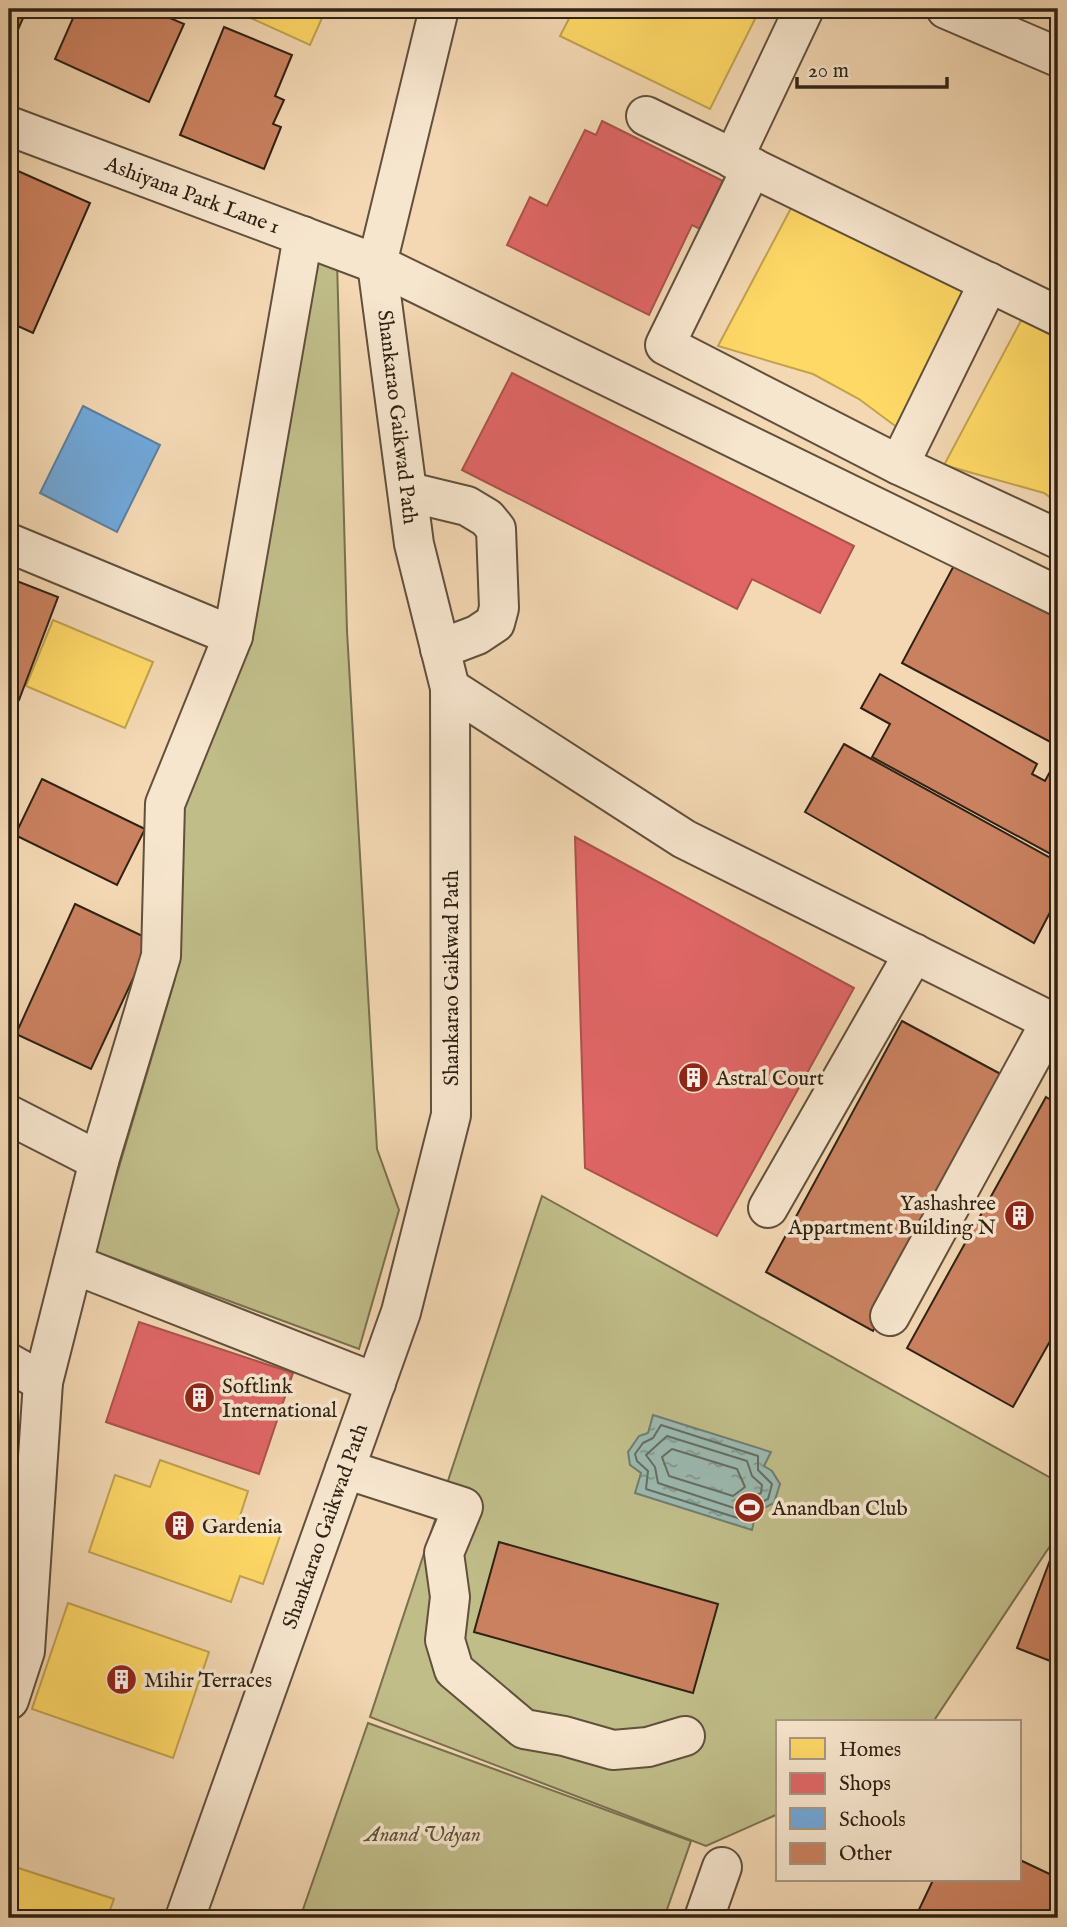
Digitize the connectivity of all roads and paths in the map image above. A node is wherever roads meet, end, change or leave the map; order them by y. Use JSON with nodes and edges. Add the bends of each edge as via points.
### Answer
{"nodes":[{"id":1,"x":439,"y":9,"type":"edge"},
{"id":2,"x":803,"y":9,"type":"edge"},
{"id":3,"x":946,"y":9,"type":"edge"},
{"id":4,"x":1058,"y":57,"type":"edge"},
{"id":5,"x":646,"y":116,"type":"dead end"},
{"id":6,"x":9,"y":126,"type":"edge"},
{"id":7,"x":742,"y":163,"type":"junction"},
{"id":8,"x":303,"y":236,"type":"junction"},
{"id":9,"x":377,"y":264,"type":"junction"},
{"id":10,"x":989,"y":282,"type":"junction"},
{"id":11,"x":1058,"y":316,"type":"edge"},
{"id":12,"x":899,"y":465,"type":"junction"},
{"id":13,"x":409,"y":492,"type":"junction"},
{"id":14,"x":1058,"y":539,"type":"edge"},
{"id":15,"x":9,"y":543,"type":"edge"},
{"id":16,"x":1058,"y":596,"type":"edge"},
{"id":17,"x":233,"y":636,"type":"junction"},
{"id":18,"x":440,"y":649,"type":"junction"},
{"id":19,"x":450,"y":688,"type":"junction"},
{"id":20,"x":914,"y":953,"type":"junction"},
{"id":21,"x":1055,"y":1023,"type":"edge"},
{"id":22,"x":9,"y":1115,"type":"edge"},
{"id":23,"x":99,"y":1161,"type":"junction"},
{"id":24,"x":768,"y":1208,"type":"dead end"},
{"id":25,"x":73,"y":1264,"type":"junction"},
{"id":26,"x":890,"y":1316,"type":"dead end"},
{"id":27,"x":9,"y":1363,"type":"edge"},
{"id":28,"x":43,"y":1381,"type":"junction"},
{"id":29,"x":376,"y":1383,"type":"junction"},
{"id":30,"x":345,"y":1469,"type":"junction"},
{"id":31,"x":17,"y":1648,"type":"edge"},
{"id":32,"x":9,"y":1700,"type":"edge"},
{"id":33,"x":685,"y":1736,"type":"dead end"},
{"id":34,"x":722,"y":1867,"type":"dead end"},
{"id":35,"x":185,"y":1918,"type":"edge"},
{"id":36,"x":704,"y":1918,"type":"edge"}],
"edges":[{"from":1,"to":9,"type":"street","name":"Shankarao Gaikwad Path"},
{"from":2,"to":7,"type":"street"},
{"from":3,"to":4,"type":"street"},
{"from":5,"to":7,"type":"street"},
{"from":6,"to":8,"type":"street","name":"Ashiyana Park Lane 1"},
{"from":7,"to":10,"type":"street"},
{"from":7,"to":12,"type":"street","via":[[665,345]]},
{"from":8,"to":9,"type":"street","name":"Ashiyana Park Lane 1"},
{"from":8,"to":17,"type":"street"},
{"from":9,"to":13,"type":"street","name":"Shankarao Gaikwad Path"},
{"from":9,"to":16,"type":"street","name":"Ashiyana Park Lane 1"},
{"from":10,"to":11,"type":"street"},
{"from":10,"to":12,"type":"street"},
{"from":12,"to":14,"type":"street"},
{"from":13,"to":18,"type":"street","name":"Shankarao Gaikwad Path","via":[[414,544]]},
{"from":13,"to":18,"type":"street","via":[[467,506],[496,529],[499,608],[495,623]]},
{"from":15,"to":17,"type":"street"},
{"from":17,"to":23,"type":"street","via":[[165,804],[161,956]]},
{"from":18,"to":19,"type":"street","name":"Shankarao Gaikwad Path"},
{"from":19,"to":20,"type":"street","via":[[684,839]]},
{"from":19,"to":29,"type":"street","name":"Shankarao Gaikwad Path","via":[[451,1115],[401,1312]]},
{"from":20,"to":21,"type":"street"},
{"from":20,"to":24,"type":"street"},
{"from":21,"to":26,"type":"street"},
{"from":22,"to":23,"type":"street"},
{"from":23,"to":25,"type":"street"},
{"from":25,"to":28,"type":"street"},
{"from":25,"to":29,"type":"street"},
{"from":27,"to":28,"type":"street"},
{"from":28,"to":31,"type":"street"},
{"from":29,"to":30,"type":"street","name":"Shankarao Gaikwad Path"},
{"from":30,"to":33,"type":"street","via":[[463,1507],[444,1553],[450,1597],[445,1640],[454,1670],[524,1729],[613,1750],[648,1747]]},
{"from":30,"to":35,"type":"street","name":"Shankarao Gaikwad Path"},
{"from":31,"to":32,"type":"street"},
{"from":34,"to":36,"type":"street"}]}
